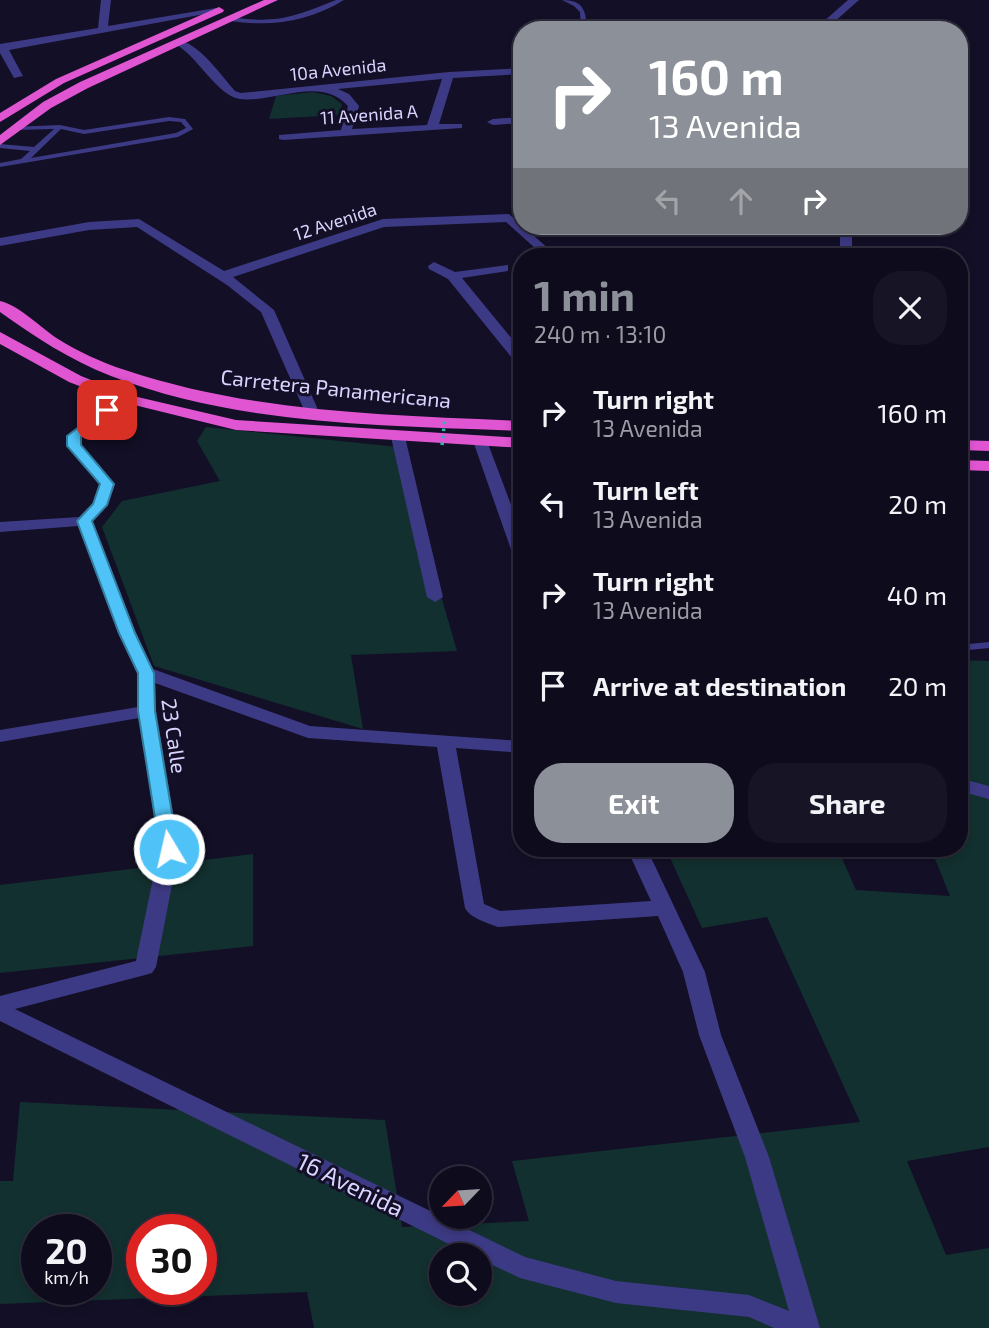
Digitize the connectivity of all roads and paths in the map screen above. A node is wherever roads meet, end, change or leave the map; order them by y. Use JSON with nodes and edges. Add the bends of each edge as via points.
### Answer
{"nodes":[{"id":1,"x":106,"y":0,"type":"edge"},
{"id":2,"x":242,"y":0,"type":"edge"},
{"id":3,"x":249,"y":0,"type":"edge"},
{"id":4,"x":273,"y":0,"type":"edge"},
{"id":5,"x":341,"y":0,"type":"edge"},
{"id":6,"x":565,"y":0,"type":"edge"},
{"id":7,"x":854,"y":0,"type":"edge"},
{"id":8,"x":216,"y":11,"type":"junction"},
{"id":9,"x":233,"y":18,"type":"junction"},
{"id":10,"x":584,"y":21,"type":"edge"},
{"id":11,"x":830,"y":21,"type":"edge"},
{"id":12,"x":103,"y":29,"type":"junction"},
{"id":13,"x":179,"y":43,"type":"junction"},
{"id":14,"x":1,"y":48,"type":"edge"},
{"id":15,"x":513,"y":71,"type":"edge"},
{"id":16,"x":449,"y":75,"type":"junction"},
{"id":17,"x":18,"y":76,"type":"dead end"},
{"id":18,"x":324,"y":88,"type":"junction"},
{"id":19,"x":0,"y":118,"type":"edge"},
{"id":20,"x":513,"y":121,"type":"edge"},
{"id":21,"x":493,"y":122,"type":"dead end"},
{"id":22,"x":458,"y":125,"type":"dead end"},
{"id":23,"x":432,"y":127,"type":"junction"},
{"id":24,"x":15,"y":128,"type":"junction"},
{"id":25,"x":60,"y":128,"type":"junction"},
{"id":26,"x":346,"y":132,"type":"junction"},
{"id":27,"x":283,"y":137,"type":"dead end"},
{"id":28,"x":0,"y":144,"type":"edge"},
{"id":29,"x":34,"y":149,"type":"junction"},
{"id":30,"x":22,"y":162,"type":"junction"},
{"id":31,"x":0,"y":165,"type":"edge"},
{"id":32,"x":513,"y":219,"type":"edge"},
{"id":33,"x":529,"y":235,"type":"edge"},
{"id":34,"x":0,"y":242,"type":"edge"},
{"id":35,"x":543,"y":248,"type":"edge"},
{"id":36,"x":434,"y":266,"type":"dead end"},
{"id":37,"x":503,"y":268,"type":"dead end"},
{"id":38,"x":222,"y":276,"type":"junction"},
{"id":39,"x":453,"y":276,"type":"junction"},
{"id":40,"x":0,"y":305,"type":"edge"},
{"id":41,"x":0,"y":337,"type":"edge"},
{"id":42,"x":513,"y":350,"type":"edge"},
{"id":43,"x":124,"y":398,"type":"junction"},
{"id":44,"x":312,"y":412,"type":"junction"},
{"id":45,"x":444,"y":418,"type":"dead end"},
{"id":46,"x":513,"y":425,"type":"edge"},
{"id":47,"x":398,"y":437,"type":"junction"},
{"id":48,"x":480,"y":441,"type":"junction"},
{"id":49,"x":513,"y":443,"type":"edge"},
{"id":50,"x":442,"y":445,"type":"dead end"},
{"id":51,"x":968,"y":445,"type":"edge"},
{"id":52,"x":989,"y":446,"type":"edge"},
{"id":53,"x":968,"y":465,"type":"edge"},
{"id":54,"x":989,"y":466,"type":"edge"},
{"id":55,"x":84,"y":521,"type":"junction"},
{"id":56,"x":0,"y":527,"type":"edge"},
{"id":57,"x":513,"y":533,"type":"edge"},
{"id":58,"x":435,"y":597,"type":"dead end"},
{"id":59,"x":989,"y":645,"type":"edge"},
{"id":60,"x":968,"y":647,"type":"edge"},
{"id":61,"x":146,"y":673,"type":"junction"},
{"id":62,"x":147,"y":711,"type":"junction"},
{"id":63,"x":0,"y":736,"type":"edge"},
{"id":64,"x":445,"y":741,"type":"junction"},
{"id":65,"x":513,"y":746,"type":"edge"},
{"id":66,"x":968,"y":787,"type":"edge"},
{"id":67,"x":989,"y":793,"type":"edge"},
{"id":68,"x":640,"y":857,"type":"edge"},
{"id":69,"x":664,"y":908,"type":"junction"},
{"id":70,"x":0,"y":1004,"type":"edge"},
{"id":71,"x":0,"y":1011,"type":"edge"},
{"id":72,"x":797,"y":1328,"type":"edge"},
{"id":73,"x":807,"y":1328,"type":"edge"}],
"edges":[{"from":1,"to":12,"type":"street"},
{"from":2,"to":8,"type":"highway"},
{"from":3,"to":9,"type":"highway","via":[[220,13]]},
{"from":4,"to":9,"type":"highway"},
{"from":5,"to":9,"type":"lane","via":[[283,23]]},
{"from":6,"to":10,"type":"lane","via":[[583,12]]},
{"from":7,"to":11,"type":"street"},
{"from":8,"to":12,"type":"street","via":[[160,14]]},
{"from":8,"to":19,"type":"highway","via":[[60,81]]},
{"from":9,"to":13,"type":"highway"},
{"from":12,"to":14,"type":"street"},
{"from":13,"to":18,"type":"street","name":"10a Avenida","via":[[190,48],[231,93],[250,96]]},
{"from":13,"to":24,"type":"highway","via":[[84,85]]},
{"from":14,"to":17,"type":"street"},
{"from":15,"to":16,"type":"street","name":"10a Avenida"},
{"from":16,"to":18,"type":"street","name":"10a Avenida"},
{"from":16,"to":23,"type":"street"},
{"from":18,"to":26,"type":"street","via":[[345,96],[354,106]]},
{"from":20,"to":21,"type":"street"},
{"from":22,"to":23,"type":"street","name":"11 Avenida A"},
{"from":23,"to":26,"type":"street","name":"11 Avenida A"},
{"from":24,"to":25,"type":"lane"},
{"from":24,"to":28,"type":"highway"},
{"from":25,"to":29,"type":"lane"},
{"from":25,"to":30,"type":"lane","via":[[84,132],[169,119],[183,120],[190,129],[178,135]]},
{"from":26,"to":27,"type":"street","name":"11 Avenida A"},
{"from":28,"to":29,"type":"lane"},
{"from":29,"to":30,"type":"lane"},
{"from":30,"to":31,"type":"lane"},
{"from":32,"to":38,"type":"street","name":"12 Avenida","via":[[388,222]]},
{"from":33,"to":35,"type":"street","name":"12 Avenida"},
{"from":34,"to":38,"type":"street","via":[[89,226],[139,223]]},
{"from":36,"to":39,"type":"street"},
{"from":37,"to":39,"type":"street"},
{"from":38,"to":44,"type":"street","via":[[267,310]]},
{"from":39,"to":42,"type":"street"},
{"from":40,"to":44,"type":"highway","name":"Carretera Panamericana","via":[[67,351],[119,373],[247,406]]},
{"from":41,"to":43,"type":"highway","name":"Carretera Panamericana","via":[[75,379]]},
{"from":43,"to":47,"type":"highway","name":"Carretera Panamericana","via":[[236,425]]},
{"from":43,"to":55,"type":"street","via":[[74,436],[74,446],[107,484],[100,505]]},
{"from":44,"to":46,"type":"highway","name":"Carretera Panamericana"},
{"from":45,"to":50,"type":"path","bridge":true},
{"from":47,"to":48,"type":"highway","name":"Carretera Panamericana"},
{"from":47,"to":58,"type":"street"},
{"from":48,"to":49,"type":"highway","name":"Carretera Panamericana"},
{"from":48,"to":57,"type":"street"},
{"from":51,"to":52,"type":"highway"},
{"from":53,"to":54,"type":"highway"},
{"from":55,"to":56,"type":"street"},
{"from":55,"to":61,"type":"street","name":"23 Calle"},
{"from":59,"to":60,"type":"lane"},
{"from":61,"to":62,"type":"street","name":"23 Calle"},
{"from":61,"to":64,"type":"street","via":[[308,732]]},
{"from":62,"to":63,"type":"street"},
{"from":62,"to":70,"type":"street","name":"23 Calle","via":[[169,849],[145,967]]},
{"from":64,"to":65,"type":"street"},
{"from":64,"to":69,"type":"street","via":[[475,908],[498,919]]},
{"from":66,"to":67,"type":"street"},
{"from":68,"to":69,"type":"street"},
{"from":69,"to":73,"type":"street","via":[[694,972],[710,1035],[757,1157]]},
{"from":71,"to":72,"type":"street","name":"16 Avenida","via":[[520,1267],[616,1292],[749,1306]]}]}
